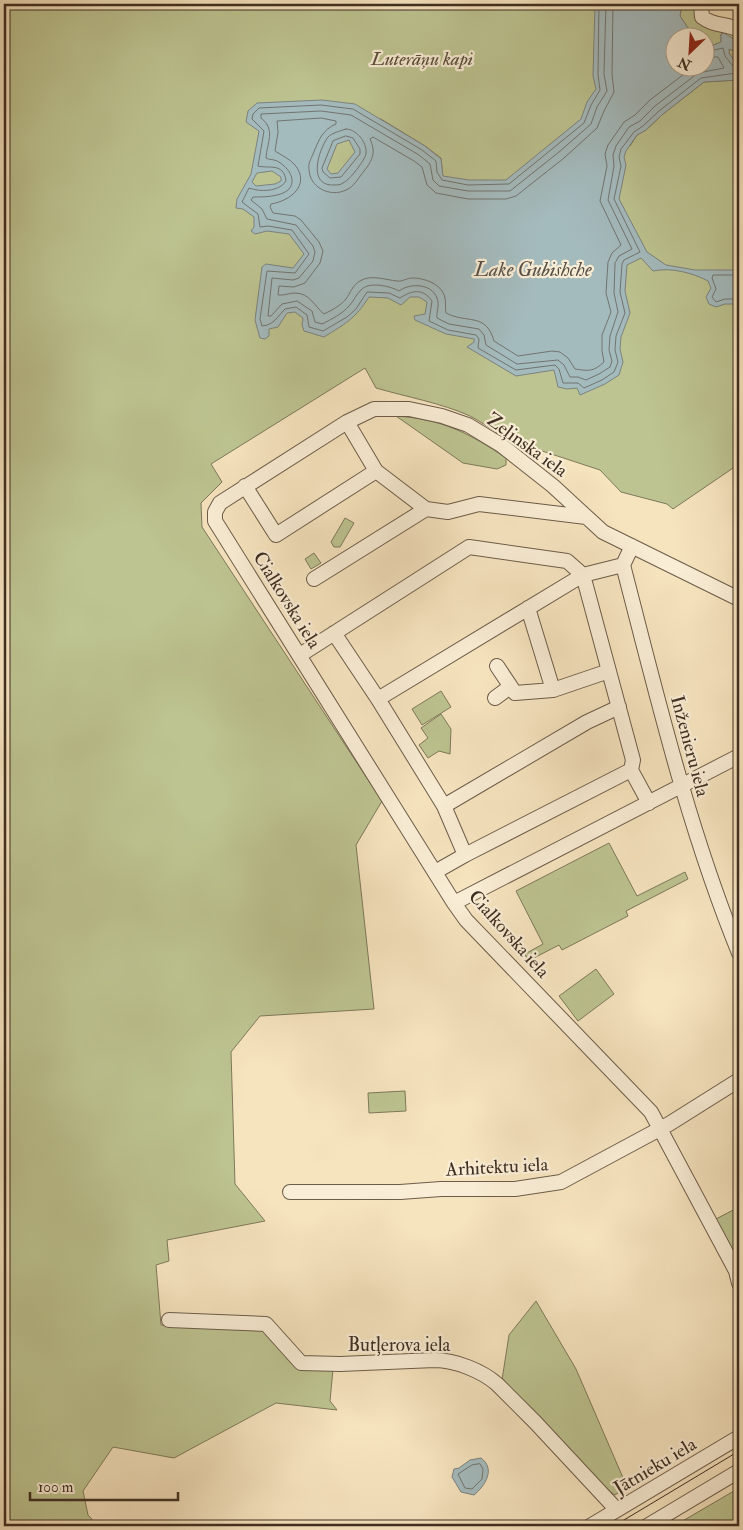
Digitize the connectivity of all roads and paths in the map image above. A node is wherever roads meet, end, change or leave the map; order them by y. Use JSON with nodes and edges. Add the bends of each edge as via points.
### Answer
{"nodes":[{"id":1,"x":701,"y":7,"type":"edge"},
{"id":2,"x":739,"y":30,"type":"edge"},
{"id":3,"x":346,"y":422,"type":"junction"},
{"id":4,"x":376,"y":471,"type":"junction"},
{"id":5,"x":244,"y":486,"type":"junction"},
{"id":6,"x":426,"y":509,"type":"junction"},
{"id":7,"x":586,"y":517,"type":"junction"},
{"id":8,"x":215,"y":521,"type":"joint"},
{"id":9,"x":632,"y":546,"type":"junction"},
{"id":10,"x":622,"y":565,"type":"junction"},
{"id":11,"x":583,"y":575,"type":"junction"},
{"id":12,"x":314,"y":579,"type":"dead end"},
{"id":13,"x":739,"y":599,"type":"edge"},
{"id":14,"x":528,"y":608,"type":"junction"},
{"id":15,"x":334,"y":633,"type":"junction"},
{"id":16,"x":300,"y":655,"type":"junction"},
{"id":17,"x":497,"y":666,"type":"dead end"},
{"id":18,"x":609,"y":671,"type":"junction"},
{"id":19,"x":510,"y":687,"type":"junction"},
{"id":20,"x":553,"y":690,"type":"junction"},
{"id":21,"x":495,"y":698,"type":"dead end"},
{"id":22,"x":378,"y":699,"type":"junction"},
{"id":23,"x":619,"y":707,"type":"junction"},
{"id":24,"x":739,"y":756,"type":"edge"},
{"id":25,"x":632,"y":770,"type":"junction"},
{"id":26,"x":680,"y":786,"type":"junction"},
{"id":27,"x":649,"y":803,"type":"junction"},
{"id":28,"x":444,"y":806,"type":"junction"},
{"id":29,"x":465,"y":855,"type":"junction"},
{"id":30,"x":435,"y":872,"type":"junction"},
{"id":31,"x":454,"y":903,"type":"junction"},
{"id":32,"x":739,"y":953,"type":"edge"},
{"id":33,"x":739,"y":1080,"type":"edge"},
{"id":34,"x":660,"y":1129,"type":"junction"},
{"id":35,"x":290,"y":1192,"type":"dead end"},
{"id":36,"x":739,"y":1283,"type":"edge"},
{"id":37,"x":169,"y":1320,"type":"dead end"},
{"id":38,"x":739,"y":1437,"type":"edge"},
{"id":39,"x":739,"y":1471,"type":"edge"},
{"id":40,"x":617,"y":1510,"type":"junction"},
{"id":41,"x":590,"y":1526,"type":"edge"},
{"id":42,"x":647,"y":1526,"type":"edge"}],
"edges":[{"from":1,"to":2,"type":"street","via":[[702,17],[711,24]]},
{"from":3,"to":4,"type":"street"},
{"from":3,"to":5,"type":"street","name":"Zeļinska iela"},
{"from":3,"to":7,"type":"street","name":"Zeļinska iela","via":[[382,408],[409,409],[468,426],[513,453]]},
{"from":4,"to":5,"type":"street","via":[[276,535]]},
{"from":4,"to":6,"type":"street"},
{"from":5,"to":8,"type":"street","name":"Zeļinska iela","via":[[220,503]]},
{"from":6,"to":7,"type":"street","via":[[448,512],[479,504]]},
{"from":6,"to":12,"type":"street"},
{"from":7,"to":9,"type":"street","name":"Zeļinska iela","via":[[603,532]]},
{"from":8,"to":16,"type":"street","name":"Cialkovska iela"},
{"from":9,"to":10,"type":"street"},
{"from":9,"to":13,"type":"street","name":"Zeļinska iela"},
{"from":10,"to":11,"type":"street"},
{"from":10,"to":26,"type":"street","name":"Inženieru iela"},
{"from":11,"to":14,"type":"street"},
{"from":11,"to":15,"type":"street","via":[[567,560],[469,547]]},
{"from":11,"to":18,"type":"street"},
{"from":14,"to":20,"type":"street"},
{"from":14,"to":22,"type":"street"},
{"from":15,"to":16,"type":"street"},
{"from":15,"to":22,"type":"street"},
{"from":16,"to":30,"type":"street","name":"Cialkovska iela"},
{"from":17,"to":19,"type":"street"},
{"from":18,"to":20,"type":"street"},
{"from":18,"to":23,"type":"street"},
{"from":19,"to":20,"type":"street","via":[[515,693]]},
{"from":19,"to":21,"type":"street"},
{"from":22,"to":28,"type":"street"},
{"from":23,"to":25,"type":"street","via":[[634,760]]},
{"from":23,"to":28,"type":"street","via":[[587,722]]},
{"from":24,"to":26,"type":"street"},
{"from":25,"to":27,"type":"street"},
{"from":25,"to":29,"type":"street"},
{"from":26,"to":27,"type":"street"},
{"from":26,"to":32,"type":"street","name":"Inženieru iela"},
{"from":27,"to":31,"type":"street"},
{"from":28,"to":29,"type":"street"},
{"from":29,"to":30,"type":"street"},
{"from":30,"to":31,"type":"street","name":"Cialkovska iela"},
{"from":31,"to":34,"type":"street","name":"Cialkovska iela","via":[[466,920],[652,1112]]},
{"from":33,"to":34,"type":"street","name":"Arhitektu iela"},
{"from":34,"to":35,"type":"street","name":"Arhitektu iela","via":[[562,1182],[548,1185],[514,1190]]},
{"from":34,"to":36,"type":"street","name":"Cialkovska iela","via":[[736,1271]]},
{"from":37,"to":40,"type":"street","name":"Butļerova iela","via":[[266,1324],[302,1363],[448,1360],[458,1363],[491,1379]]},
{"from":38,"to":40,"type":"street","name":"Jātnieku iela"},
{"from":39,"to":42,"type":"street"},
{"from":40,"to":41,"type":"street","name":"Jātnieku iela"}]}
